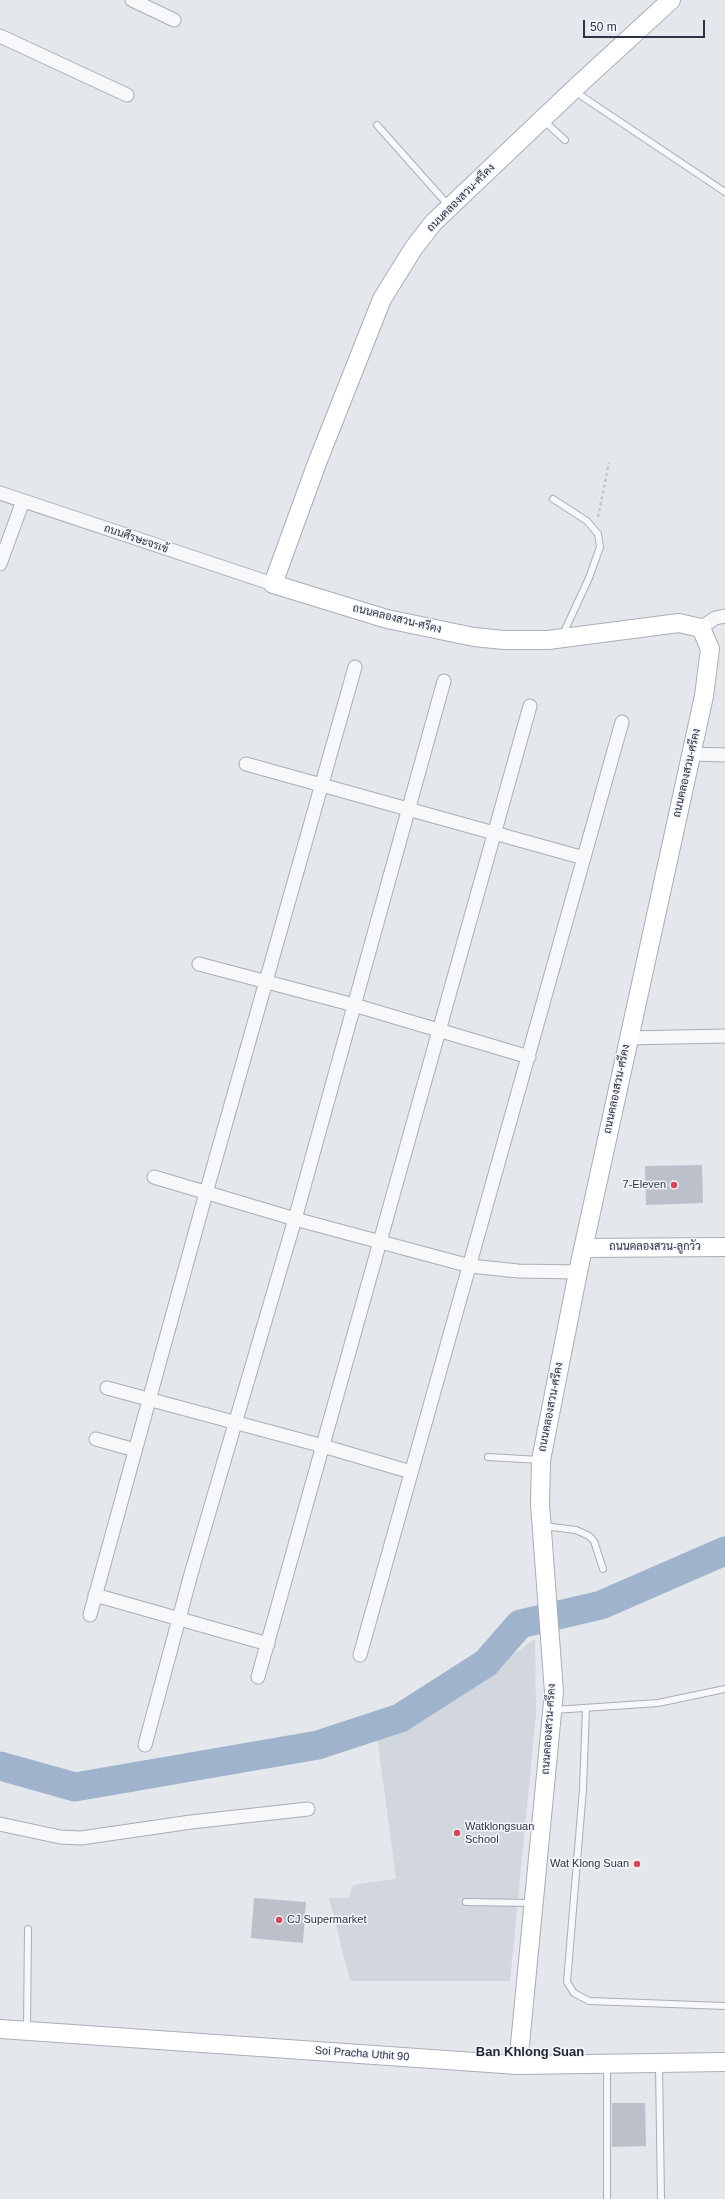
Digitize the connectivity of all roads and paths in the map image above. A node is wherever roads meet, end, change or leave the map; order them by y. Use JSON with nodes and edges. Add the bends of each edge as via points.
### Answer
{"nodes":[{"id":1,"x":132,"y":0,"type":"edge"},
{"id":2,"x":672,"y":0,"type":"edge"},
{"id":3,"x":174,"y":20,"type":"dead end"},
{"id":4,"x":0,"y":36,"type":"edge"},
{"id":5,"x":573,"y":90,"type":"junction"},
{"id":6,"x":127,"y":95,"type":"dead end"},
{"id":7,"x":543,"y":119,"type":"junction"},
{"id":8,"x":377,"y":125,"type":"dead end"},
{"id":9,"x":565,"y":140,"type":"dead end"},
{"id":10,"x":725,"y":192,"type":"edge"},
{"id":11,"x":450,"y":207,"type":"junction"},
{"id":12,"x":609,"y":462,"type":"dead end"},
{"id":13,"x":0,"y":494,"type":"edge"},
{"id":14,"x":553,"y":499,"type":"dead end"},
{"id":15,"x":23,"y":501,"type":"junction"},
{"id":16,"x":596,"y":531,"type":"junction"},
{"id":17,"x":0,"y":564,"type":"edge"},
{"id":18,"x":272,"y":584,"type":"junction"},
{"id":19,"x":725,"y":616,"type":"edge"},
{"id":20,"x":701,"y":628,"type":"junction"},
{"id":21,"x":562,"y":638,"type":"junction"},
{"id":22,"x":355,"y":667,"type":"dead end"},
{"id":23,"x":444,"y":681,"type":"dead end"},
{"id":24,"x":530,"y":706,"type":"dead end"},
{"id":25,"x":622,"y":722,"type":"dead end"},
{"id":26,"x":691,"y":754,"type":"junction"},
{"id":27,"x":725,"y":755,"type":"edge"},
{"id":28,"x":246,"y":764,"type":"dead end"},
{"id":29,"x":322,"y":786,"type":"junction"},
{"id":30,"x":409,"y":810,"type":"junction"},
{"id":31,"x":494,"y":833,"type":"junction"},
{"id":32,"x":584,"y":858,"type":"junction"},
{"id":33,"x":199,"y":964,"type":"dead end"},
{"id":34,"x":266,"y":983,"type":"junction"},
{"id":35,"x":354,"y":1005,"type":"junction"},
{"id":36,"x":440,"y":1029,"type":"junction"},
{"id":37,"x":725,"y":1036,"type":"edge"},
{"id":38,"x":628,"y":1038,"type":"junction"},
{"id":39,"x":529,"y":1057,"type":"junction"},
{"id":40,"x":154,"y":1177,"type":"dead end"},
{"id":41,"x":206,"y":1193,"type":"junction"},
{"id":42,"x":295,"y":1219,"type":"junction"},
{"id":43,"x":380,"y":1242,"type":"junction"},
{"id":44,"x":725,"y":1247,"type":"edge"},
{"id":45,"x":584,"y":1248,"type":"junction"},
{"id":46,"x":470,"y":1266,"type":"junction"},
{"id":47,"x":578,"y":1272,"type":"junction"},
{"id":48,"x":107,"y":1388,"type":"dead end"},
{"id":49,"x":149,"y":1398,"type":"junction"},
{"id":50,"x":236,"y":1422,"type":"junction"},
{"id":51,"x":96,"y":1439,"type":"dead end"},
{"id":52,"x":323,"y":1446,"type":"junction"},
{"id":53,"x":135,"y":1450,"type":"junction"},
{"id":54,"x":488,"y":1457,"type":"dead end"},
{"id":55,"x":541,"y":1460,"type":"junction"},
{"id":56,"x":411,"y":1472,"type":"junction"},
{"id":57,"x":542,"y":1526,"type":"junction"},
{"id":58,"x":603,"y":1569,"type":"dead end"},
{"id":59,"x":95,"y":1595,"type":"junction"},
{"id":60,"x":90,"y":1615,"type":"dead end"},
{"id":61,"x":179,"y":1618,"type":"junction"},
{"id":62,"x":268,"y":1644,"type":"junction"},
{"id":63,"x":360,"y":1655,"type":"dead end"},
{"id":64,"x":258,"y":1677,"type":"dead end"},
{"id":65,"x":725,"y":1689,"type":"edge"},
{"id":66,"x":586,"y":1708,"type":"junction"},
{"id":67,"x":552,"y":1710,"type":"junction"},
{"id":68,"x":145,"y":1745,"type":"dead end"},
{"id":69,"x":308,"y":1809,"type":"dead end"},
{"id":70,"x":0,"y":1824,"type":"edge"},
{"id":71,"x":466,"y":1902,"type":"dead end"},
{"id":72,"x":533,"y":1903,"type":"junction"},
{"id":73,"x":28,"y":1929,"type":"dead end"},
{"id":74,"x":725,"y":2006,"type":"edge"},
{"id":75,"x":0,"y":2029,"type":"edge"},
{"id":76,"x":27,"y":2031,"type":"junction"},
{"id":77,"x":725,"y":2062,"type":"edge"},
{"id":78,"x":659,"y":2063,"type":"junction"},
{"id":79,"x":607,"y":2064,"type":"junction"},
{"id":80,"x":518,"y":2065,"type":"junction"},
{"id":81,"x":607,"y":2199,"type":"edge"},
{"id":82,"x":660,"y":2199,"type":"edge"}],
"edges":[{"from":1,"to":3,"type":"street"},
{"from":2,"to":5,"type":"street","name":"ถนนคลองสวน-ศรีคง"},
{"from":4,"to":6,"type":"street"},
{"from":5,"to":7,"type":"street","name":"ถนนคลองสวน-ศรีคง"},
{"from":5,"to":10,"type":"lane"},
{"from":7,"to":9,"type":"lane"},
{"from":7,"to":11,"type":"street","name":"ถนนคลองสวน-ศรีคง"},
{"from":8,"to":11,"type":"lane"},
{"from":11,"to":18,"type":"street","name":"ถนนคลองสวน-ศรีคง","via":[[433,223],[413,249],[382,299]]},
{"from":12,"to":16,"type":"path"},
{"from":13,"to":15,"type":"street","name":"ถนนศีรษะจรเข้"},
{"from":14,"to":16,"type":"lane","via":[[587,521]]},
{"from":15,"to":17,"type":"street"},
{"from":15,"to":18,"type":"street","name":"ถนนศีรษะจรเข้"},
{"from":16,"to":21,"type":"lane","via":[[600,547]]},
{"from":18,"to":21,"type":"street","name":"ถนนคลองสวน-ศรีคง","via":[[387,619],[474,637],[504,640]]},
{"from":19,"to":20,"type":"street","via":[[715,618]]},
{"from":20,"to":21,"type":"street","name":"ถนนคลองสวน-ศรีคง","via":[[679,623],[664,624]]},
{"from":20,"to":26,"type":"street","name":"ถนนคลองสวน-ศรีคง","via":[[710,649],[704,696]]},
{"from":22,"to":29,"type":"street"},
{"from":23,"to":30,"type":"street"},
{"from":24,"to":31,"type":"street"},
{"from":25,"to":32,"type":"street"},
{"from":26,"to":27,"type":"street"},
{"from":26,"to":38,"type":"street","name":"ถนนคลองสวน-ศรีคง"},
{"from":28,"to":29,"type":"street"},
{"from":29,"to":30,"type":"street"},
{"from":29,"to":34,"type":"street"},
{"from":30,"to":31,"type":"street"},
{"from":30,"to":35,"type":"street"},
{"from":31,"to":32,"type":"street"},
{"from":31,"to":36,"type":"street"},
{"from":32,"to":39,"type":"street"},
{"from":33,"to":34,"type":"street"},
{"from":34,"to":35,"type":"street"},
{"from":34,"to":41,"type":"street"},
{"from":35,"to":36,"type":"street"},
{"from":35,"to":42,"type":"street"},
{"from":36,"to":39,"type":"street"},
{"from":36,"to":43,"type":"street"},
{"from":37,"to":38,"type":"street"},
{"from":38,"to":45,"type":"street","name":"ถนนคลองสวน-ศรีคง"},
{"from":39,"to":46,"type":"street"},
{"from":40,"to":41,"type":"street"},
{"from":41,"to":42,"type":"street"},
{"from":41,"to":49,"type":"street"},
{"from":42,"to":43,"type":"street"},
{"from":42,"to":50,"type":"street"},
{"from":43,"to":46,"type":"street"},
{"from":43,"to":52,"type":"street"},
{"from":44,"to":45,"type":"street","name":"ถนนคลองสวน-ลูกวัว"},
{"from":45,"to":47,"type":"street","name":"ถนนคลองสวน-ศรีคง"},
{"from":46,"to":47,"type":"street"},
{"from":46,"to":56,"type":"street"},
{"from":47,"to":55,"type":"street","name":"ถนนคลองสวน-ศรีคง"},
{"from":48,"to":49,"type":"street"},
{"from":49,"to":50,"type":"street"},
{"from":49,"to":53,"type":"street"},
{"from":50,"to":52,"type":"street"},
{"from":50,"to":61,"type":"street"},
{"from":51,"to":53,"type":"street"},
{"from":52,"to":56,"type":"street"},
{"from":52,"to":62,"type":"street"},
{"from":53,"to":59,"type":"street"},
{"from":54,"to":55,"type":"lane"},
{"from":55,"to":57,"type":"street","name":"ถนนคลองสวน-ศรีคง"},
{"from":56,"to":63,"type":"street"},
{"from":57,"to":58,"type":"lane","via":[[576,1530],[590,1536],[594,1540]]},
{"from":57,"to":67,"type":"street","name":"ถนนคลองสวน-ศรีคง","via":[[554,1692]]},
{"from":59,"to":60,"type":"street"},
{"from":59,"to":61,"type":"street"},
{"from":61,"to":62,"type":"street"},
{"from":61,"to":68,"type":"street"},
{"from":62,"to":64,"type":"street"},
{"from":65,"to":66,"type":"lane","via":[[658,1703]]},
{"from":66,"to":67,"type":"lane"},
{"from":66,"to":74,"type":"lane","via":[[584,1789],[567,1982],[574,1993],[589,2001]]},
{"from":67,"to":72,"type":"street","name":"ถนนคลองสวน-ศรีคง"},
{"from":69,"to":70,"type":"street","via":[[82,1838],[60,1837]]},
{"from":71,"to":72,"type":"lane"},
{"from":72,"to":80,"type":"street","name":"ถนนคลองสวน-ศรีคง"},
{"from":73,"to":76,"type":"lane"},
{"from":75,"to":76,"type":"street","name":"Soi Pracha Uthit 90"},
{"from":76,"to":80,"type":"street","name":"Soi Pracha Uthit 90"},
{"from":77,"to":78,"type":"street","name":"Soi Pracha Uthit 90"},
{"from":78,"to":79,"type":"street","name":"Soi Pracha Uthit 90"},
{"from":78,"to":82,"type":"lane"},
{"from":79,"to":80,"type":"street","name":"Soi Pracha Uthit 90"},
{"from":79,"to":81,"type":"lane"}]}
